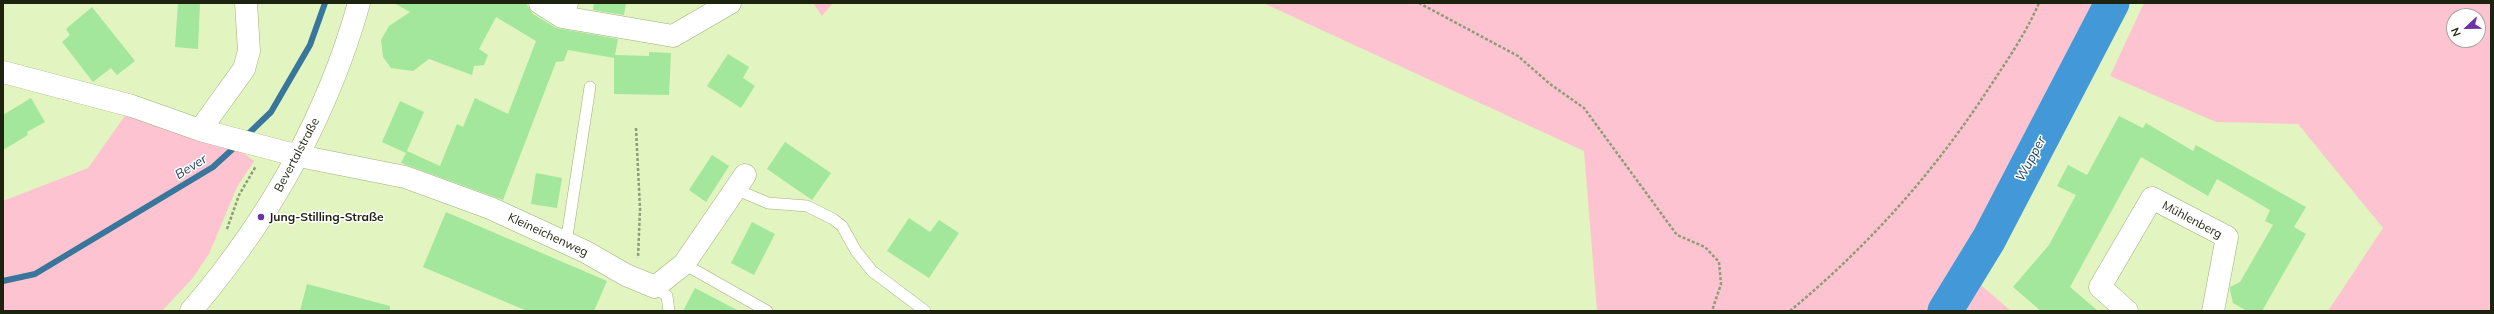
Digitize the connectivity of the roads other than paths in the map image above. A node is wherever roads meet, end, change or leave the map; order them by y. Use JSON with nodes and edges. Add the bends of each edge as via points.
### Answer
{"nodes":[{"id":1,"x":246,"y":3,"type":"edge"},
{"id":2,"x":359,"y":3,"type":"edge"},
{"id":3,"x":540,"y":3,"type":"edge"},
{"id":4,"x":730,"y":3,"type":"edge"},
{"id":5,"x":564,"y":10,"type":"edge"},
{"id":6,"x":7,"y":77,"type":"edge"},
{"id":7,"x":590,"y":87,"type":"dead end"},
{"id":8,"x":210,"y":132,"type":"junction"},
{"id":9,"x":299,"y":156,"type":"junction"},
{"id":10,"x":740,"y":182,"type":"joint"},
{"id":11,"x":566,"y":243,"type":"junction"},
{"id":12,"x":684,"y":264,"type":"junction"},
{"id":13,"x":655,"y":287,"type":"junction"},
{"id":14,"x":191,"y":311,"type":"edge"},
{"id":15,"x":669,"y":311,"type":"edge"},
{"id":16,"x":767,"y":311,"type":"edge"},
{"id":17,"x":925,"y":311,"type":"edge"},
{"id":18,"x":2127,"y":311,"type":"edge"},
{"id":19,"x":2214,"y":311,"type":"edge"}],
"edges":[{"from":1,"to":8,"type":"street","via":[[250,51],[244,69]]},
{"from":2,"to":9,"type":"street","name":"Bevertalstraße","via":[[338,66]]},
{"from":3,"to":5,"type":"street"},
{"from":4,"to":5,"type":"street","via":[[673,36]]},
{"from":6,"to":8,"type":"street","via":[[132,106]]},
{"from":7,"to":11,"type":"lane"},
{"from":8,"to":9,"type":"street"},
{"from":9,"to":11,"type":"street","name":"Kleineichenweg","via":[[404,177],[490,208]]},
{"from":9,"to":14,"type":"street","name":"Bevertalstraße","via":[[253,229]]},
{"from":10,"to":12,"type":"street"},
{"from":10,"to":17,"type":"lane","via":[[768,203],[807,206],[833,219],[842,226],[856,251],[872,271]]},
{"from":11,"to":13,"type":"street","name":"Kleineichenweg"},
{"from":12,"to":13,"type":"street"},
{"from":12,"to":16,"type":"lane"},
{"from":13,"to":15,"type":"lane","via":[[667,296]]},
{"from":18,"to":19,"type":"street","name":"Mühlenberg","via":[[2100,287],[2152,198],[2227,237]]}]}
